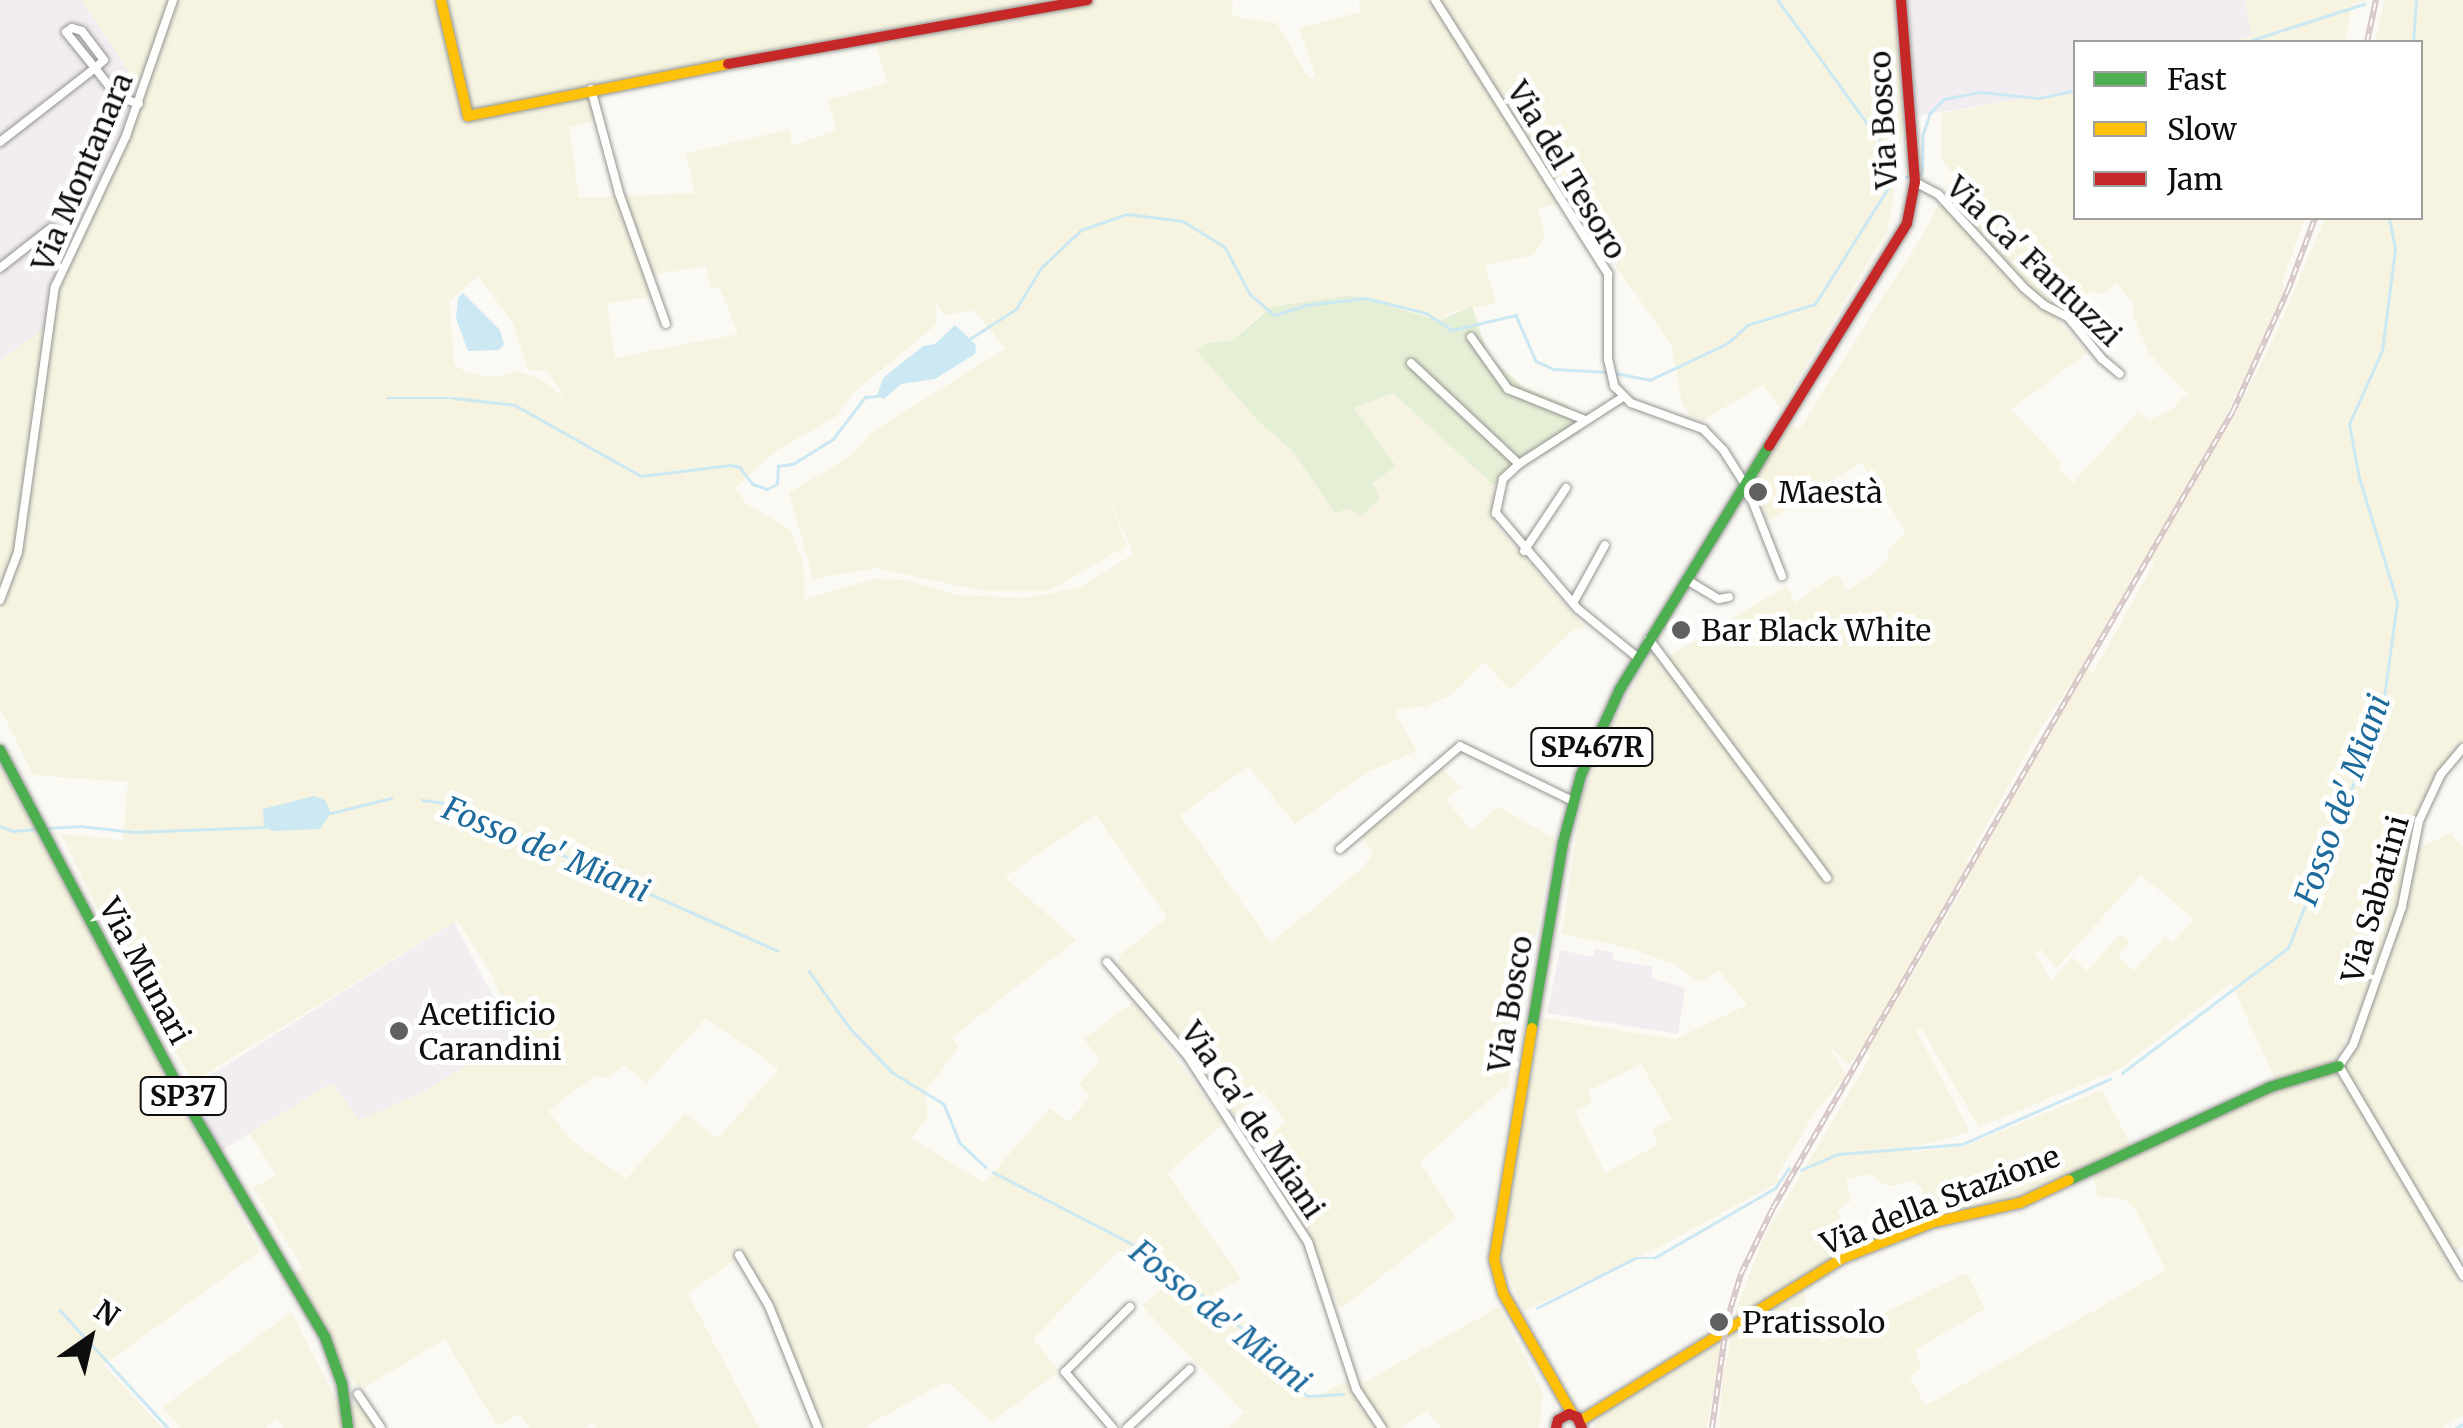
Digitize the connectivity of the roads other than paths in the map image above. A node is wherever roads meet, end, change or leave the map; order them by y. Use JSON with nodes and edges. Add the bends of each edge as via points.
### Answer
{"nodes":[{"id":1,"x":173,"y":0,"type":"edge"},
{"id":2,"x":441,"y":0,"type":"edge"},
{"id":3,"x":1087,"y":0,"type":"edge"},
{"id":4,"x":1435,"y":0,"type":"edge"},
{"id":5,"x":1901,"y":0,"type":"edge"},
{"id":6,"x":94,"y":68,"type":"junction"},
{"id":7,"x":591,"y":89,"type":"junction"},
{"id":8,"x":139,"y":104,"type":"junction"},
{"id":9,"x":0,"y":142,"type":"edge"},
{"id":10,"x":1915,"y":175,"type":"junction"},
{"id":11,"x":51,"y":228,"type":"dead end"},
{"id":12,"x":0,"y":268,"type":"edge"},
{"id":13,"x":666,"y":324,"type":"dead end"},
{"id":14,"x":1471,"y":337,"type":"dead end"},
{"id":15,"x":1411,"y":362,"type":"dead end"},
{"id":16,"x":2120,"y":374,"type":"dead end"},
{"id":17,"x":1623,"y":397,"type":"junction"},
{"id":18,"x":1585,"y":420,"type":"junction"},
{"id":19,"x":1519,"y":464,"type":"junction"},
{"id":20,"x":1566,"y":488,"type":"dead end"},
{"id":21,"x":1745,"y":488,"type":"junction"},
{"id":22,"x":1605,"y":544,"type":"dead end"},
{"id":23,"x":1524,"y":552,"type":"junction"},
{"id":24,"x":1782,"y":576,"type":"dead end"},
{"id":25,"x":1687,"y":580,"type":"junction"},
{"id":26,"x":1730,"y":597,"type":"dead end"},
{"id":27,"x":0,"y":600,"type":"edge"},
{"id":28,"x":1573,"y":603,"type":"junction"},
{"id":29,"x":1650,"y":639,"type":"junction"},
{"id":30,"x":1638,"y":658,"type":"junction"},
{"id":31,"x":2463,"y":748,"type":"edge"},
{"id":32,"x":0,"y":750,"type":"edge"},
{"id":33,"x":1574,"y":801,"type":"junction"},
{"id":34,"x":1340,"y":849,"type":"dead end"},
{"id":35,"x":1827,"y":878,"type":"dead end"},
{"id":36,"x":1107,"y":962,"type":"dead end"},
{"id":37,"x":2339,"y":1066,"type":"junction"},
{"id":38,"x":739,"y":1255,"type":"dead end"},
{"id":39,"x":2463,"y":1276,"type":"edge"},
{"id":40,"x":1130,"y":1307,"type":"dead end"},
{"id":41,"x":1190,"y":1369,"type":"dead end"},
{"id":42,"x":1552,"y":1381,"type":"junction"},
{"id":43,"x":358,"y":1394,"type":"dead end"},
{"id":44,"x":1578,"y":1421,"type":"edge"},
{"id":45,"x":1556,"y":1426,"type":"edge"},
{"id":46,"x":348,"y":1428,"type":"edge"},
{"id":47,"x":381,"y":1428,"type":"edge"},
{"id":48,"x":818,"y":1428,"type":"edge"},
{"id":49,"x":1113,"y":1428,"type":"edge"},
{"id":50,"x":1127,"y":1428,"type":"edge"},
{"id":51,"x":1382,"y":1428,"type":"edge"}],
"edges":[{"from":1,"to":8,"type":"street","name":"Via Montanara"},
{"from":2,"to":7,"type":"main road","via":[[468,116]]},
{"from":3,"to":7,"type":"main road"},
{"from":4,"to":17,"type":"street","name":"Via del Tesoro","via":[[1608,274],[1608,358]]},
{"from":5,"to":10,"type":"main road","name":"Via Bosco","number":"SP467R"},
{"from":6,"to":6,"type":"street","via":[[104,60],[72,28],[66,32]]},
{"from":6,"to":8,"type":"street","via":[[118,97]]},
{"from":6,"to":9,"type":"street"},
{"from":7,"to":13,"type":"street"},
{"from":8,"to":27,"type":"street","name":"Via Montanara","via":[[55,287],[18,552]]},
{"from":10,"to":16,"type":"street","name":"Via Ca' Fantuzzi","via":[[2024,288],[2068,317]]},
{"from":10,"to":21,"type":"main road","name":"Via Bosco","number":"SP467R","via":[[1898,239]]},
{"from":11,"to":12,"type":"street"},
{"from":14,"to":18,"type":"street","via":[[1508,388]]},
{"from":15,"to":19,"type":"street"},
{"from":17,"to":18,"type":"street"},
{"from":17,"to":21,"type":"street","via":[[1703,429]]},
{"from":18,"to":19,"type":"street"},
{"from":19,"to":23,"type":"street","via":[[1503,478],[1496,513]]},
{"from":20,"to":23,"type":"street"},
{"from":21,"to":24,"type":"street"},
{"from":21,"to":25,"type":"main road","name":"Via Bosco","number":"SP467R"},
{"from":22,"to":28,"type":"street"},
{"from":23,"to":28,"type":"street"},
{"from":25,"to":26,"type":"street","via":[[1719,599]]},
{"from":25,"to":29,"type":"main road","name":"Via Bosco","number":"SP467R"},
{"from":28,"to":30,"type":"street"},
{"from":29,"to":30,"type":"main road","name":"Via Bosco","number":"SP467R"},
{"from":29,"to":35,"type":"street"},
{"from":30,"to":33,"type":"main road","name":"Via Bosco","number":"SP467R","via":[[1592,746]]},
{"from":31,"to":37,"type":"street","name":"Via Sabatini","via":[[2419,821],[2402,907]]},
{"from":32,"to":46,"type":"main road","name":"Via Munari","number":"SP37","via":[[186,1101],[325,1337]]},
{"from":33,"to":34,"type":"street","via":[[1460,746]]},
{"from":33,"to":42,"type":"main road","name":"Via Bosco","number":"SP467R","via":[[1494,1242],[1503,1293]]},
{"from":36,"to":51,"type":"street","name":"Via Ca' de Miani","via":[[1186,1055],[1308,1242],[1356,1388]]},
{"from":37,"to":39,"type":"street"},
{"from":37,"to":44,"type":"main road","name":"Via della Stazione","via":[[2270,1087],[2020,1203],[1934,1222],[1845,1258]]},
{"from":38,"to":48,"type":"street","via":[[769,1306]]},
{"from":40,"to":49,"type":"street","via":[[1065,1372]]},
{"from":41,"to":50,"type":"street"},
{"from":42,"to":44,"type":"main road","name":"Via Bosco","number":"SP467R"},
{"from":42,"to":45,"type":"main road","name":"Via Bosco","number":"SP467R"},
{"from":43,"to":47,"type":"street"},
{"from":44,"to":45,"type":"main road","name":"Via Bosco","number":"SP467R"}]}
